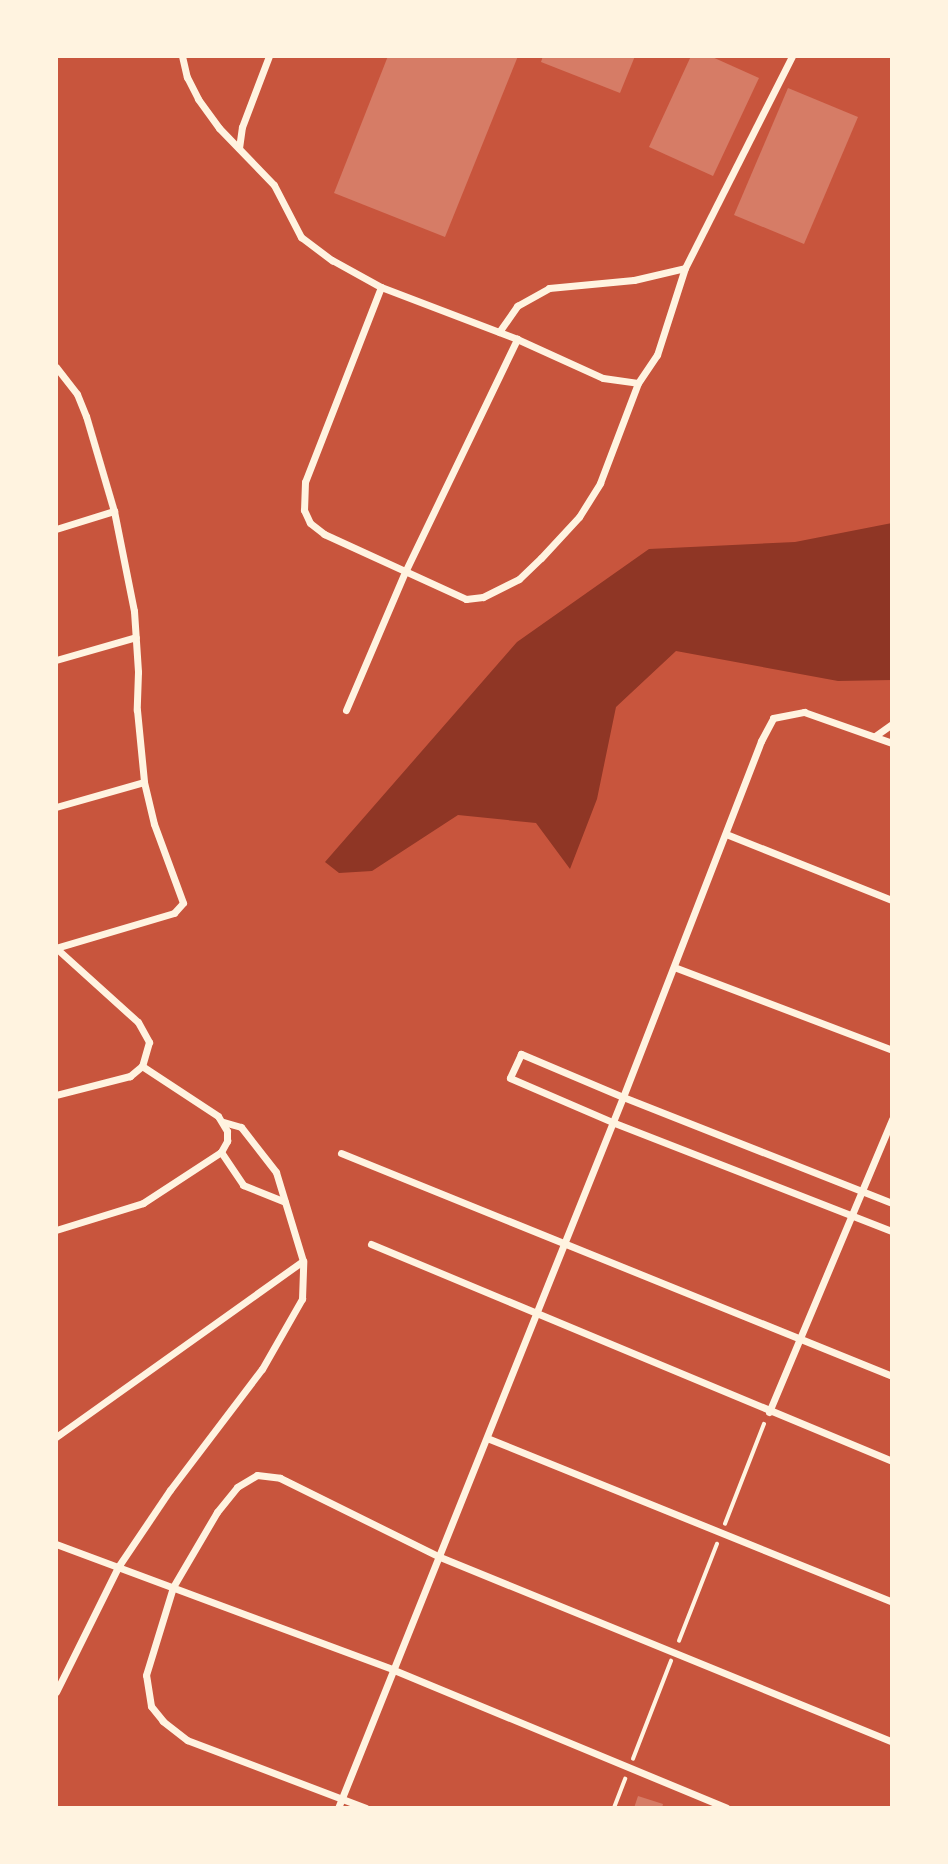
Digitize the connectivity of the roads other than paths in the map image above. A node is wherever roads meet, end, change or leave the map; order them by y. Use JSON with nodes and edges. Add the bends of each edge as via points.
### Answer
{"nodes":[{"id":1,"x":182,"y":56,"type":"edge"},
{"id":2,"x":269,"y":56,"type":"edge"},
{"id":3,"x":792,"y":56,"type":"edge"},
{"id":4,"x":239,"y":148,"type":"junction"},
{"id":5,"x":685,"y":268,"type":"junction"},
{"id":6,"x":382,"y":287,"type":"junction"},
{"id":7,"x":499,"y":332,"type":"junction"},
{"id":8,"x":517,"y":338,"type":"junction"},
{"id":9,"x":56,"y":366,"type":"edge"},
{"id":10,"x":66,"y":378,"type":"junction"},
{"id":11,"x":56,"y":381,"type":"edge"},
{"id":12,"x":638,"y":383,"type":"junction"},
{"id":13,"x":114,"y":511,"type":"junction"},
{"id":14,"x":56,"y":529,"type":"edge"},
{"id":15,"x":405,"y":572,"type":"junction"},
{"id":16,"x":136,"y":638,"type":"junction"},
{"id":17,"x":56,"y":660,"type":"edge"},
{"id":18,"x":346,"y":710,"type":"dead end"},
{"id":19,"x":892,"y":724,"type":"edge"},
{"id":20,"x":875,"y":736,"type":"junction"},
{"id":21,"x":892,"y":743,"type":"edge"},
{"id":22,"x":144,"y":782,"type":"junction"},
{"id":23,"x":56,"y":807,"type":"edge"},
{"id":24,"x":726,"y":834,"type":"junction"},
{"id":25,"x":892,"y":901,"type":"edge"},
{"id":26,"x":56,"y":948,"type":"edge"},
{"id":27,"x":674,"y":967,"type":"junction"},
{"id":28,"x":892,"y":1050,"type":"edge"},
{"id":29,"x":142,"y":1066,"type":"junction"},
{"id":30,"x":56,"y":1095,"type":"edge"},
{"id":31,"x":623,"y":1097,"type":"junction"},
{"id":32,"x":892,"y":1119,"type":"edge"},
{"id":33,"x":224,"y":1122,"type":"junction"},
{"id":34,"x":612,"y":1122,"type":"junction"},
{"id":35,"x":221,"y":1152,"type":"junction"},
{"id":36,"x":341,"y":1153,"type":"dead end"},
{"id":37,"x":861,"y":1190,"type":"junction"},
{"id":38,"x":285,"y":1202,"type":"junction"},
{"id":39,"x":892,"y":1202,"type":"edge"},
{"id":40,"x":850,"y":1215,"type":"junction"},
{"id":41,"x":56,"y":1230,"type":"edge"},
{"id":42,"x":892,"y":1231,"type":"edge"},
{"id":43,"x":371,"y":1244,"type":"dead end"},
{"id":44,"x":565,"y":1244,"type":"junction"},
{"id":45,"x":303,"y":1261,"type":"junction"},
{"id":46,"x":536,"y":1315,"type":"junction"},
{"id":47,"x":799,"y":1339,"type":"junction"},
{"id":48,"x":892,"y":1376,"type":"edge"},
{"id":49,"x":769,"y":1412,"type":"junction"},
{"id":50,"x":56,"y":1437,"type":"edge"},
{"id":51,"x":487,"y":1438,"type":"junction"},
{"id":52,"x":892,"y":1461,"type":"edge"},
{"id":53,"x":56,"y":1544,"type":"edge"},
{"id":54,"x":440,"y":1557,"type":"junction"},
{"id":55,"x":118,"y":1567,"type":"junction"},
{"id":56,"x":173,"y":1587,"type":"junction"},
{"id":57,"x":892,"y":1602,"type":"edge"},
{"id":58,"x":394,"y":1670,"type":"junction"},
{"id":59,"x":56,"y":1671,"type":"edge"},
{"id":60,"x":65,"y":1674,"type":"junction"},
{"id":61,"x":56,"y":1692,"type":"edge"},
{"id":62,"x":892,"y":1741,"type":"edge"},
{"id":63,"x":342,"y":1799,"type":"junction"},
{"id":64,"x":338,"y":1808,"type":"edge"},
{"id":65,"x":366,"y":1808,"type":"edge"},
{"id":66,"x":727,"y":1808,"type":"edge"}],
"edges":[{"from":1,"to":4,"type":"street","via":[[198,99]]},
{"from":2,"to":4,"type":"street","via":[[242,127]]},
{"from":3,"to":5,"type":"street"},
{"from":4,"to":6,"type":"street","via":[[274,185],[301,237]]},
{"from":5,"to":7,"type":"street","via":[[634,280],[549,288],[517,306]]},
{"from":5,"to":12,"type":"street","via":[[657,355]]},
{"from":6,"to":7,"type":"street"},
{"from":6,"to":15,"type":"street","via":[[302,496],[310,523],[324,534]]},
{"from":7,"to":8,"type":"street"},
{"from":8,"to":12,"type":"street","via":[[603,377]]},
{"from":8,"to":15,"type":"street"},
{"from":9,"to":10,"type":"street"},
{"from":10,"to":11,"type":"street"},
{"from":10,"to":13,"type":"street","via":[[86,416]]},
{"from":12,"to":15,"type":"street","via":[[600,483],[579,517],[519,579],[484,597],[466,599]]},
{"from":13,"to":14,"type":"street"},
{"from":13,"to":16,"type":"street"},
{"from":15,"to":18,"type":"street"},
{"from":16,"to":17,"type":"street"},
{"from":16,"to":22,"type":"street","via":[[136,710]]},
{"from":19,"to":20,"type":"street"},
{"from":20,"to":21,"type":"street"},
{"from":20,"to":24,"type":"street","via":[[804,712],[772,719]]},
{"from":22,"to":23,"type":"street"},
{"from":22,"to":26,"type":"street","via":[[154,824],[182,895],[180,908],[174,914]]},
{"from":24,"to":25,"type":"street"},
{"from":24,"to":27,"type":"street"},
{"from":26,"to":29,"type":"street","via":[[138,1022],[149,1042]]},
{"from":27,"to":28,"type":"street"},
{"from":27,"to":31,"type":"street"},
{"from":29,"to":30,"type":"street","via":[[131,1076]]},
{"from":29,"to":33,"type":"street"},
{"from":31,"to":34,"type":"street"},
{"from":31,"to":34,"type":"street","via":[[521,1054],[510,1079]]},
{"from":31,"to":37,"type":"street"},
{"from":32,"to":37,"type":"street"},
{"from":33,"to":35,"type":"street","via":[[227,1142]]},
{"from":33,"to":38,"type":"street","via":[[241,1128],[276,1172]]},
{"from":34,"to":40,"type":"street"},
{"from":34,"to":44,"type":"street"},
{"from":35,"to":38,"type":"street","via":[[243,1185]]},
{"from":35,"to":41,"type":"street","via":[[143,1203]]},
{"from":36,"to":44,"type":"street"},
{"from":37,"to":39,"type":"street"},
{"from":37,"to":40,"type":"street"},
{"from":38,"to":45,"type":"street"},
{"from":40,"to":42,"type":"street"},
{"from":40,"to":47,"type":"street"},
{"from":43,"to":46,"type":"street"},
{"from":44,"to":46,"type":"street"},
{"from":44,"to":47,"type":"street"},
{"from":45,"to":50,"type":"street"},
{"from":45,"to":55,"type":"street","via":[[302,1299],[262,1370]]},
{"from":46,"to":49,"type":"street"},
{"from":46,"to":51,"type":"street"},
{"from":47,"to":48,"type":"street"},
{"from":47,"to":49,"type":"street"},
{"from":49,"to":52,"type":"street"},
{"from":51,"to":54,"type":"street"},
{"from":51,"to":57,"type":"street"},
{"from":53,"to":55,"type":"street"},
{"from":54,"to":56,"type":"street","via":[[280,1478],[257,1475],[237,1487],[218,1512]]},
{"from":54,"to":58,"type":"street"},
{"from":54,"to":62,"type":"street"},
{"from":55,"to":56,"type":"street"},
{"from":55,"to":60,"type":"street"},
{"from":56,"to":58,"type":"street"},
{"from":56,"to":63,"type":"street","via":[[146,1675],[151,1706],[187,1740]]},
{"from":58,"to":63,"type":"street"},
{"from":58,"to":66,"type":"street"},
{"from":59,"to":60,"type":"street"},
{"from":60,"to":61,"type":"street"},
{"from":63,"to":64,"type":"street"},
{"from":63,"to":65,"type":"street"}]}
